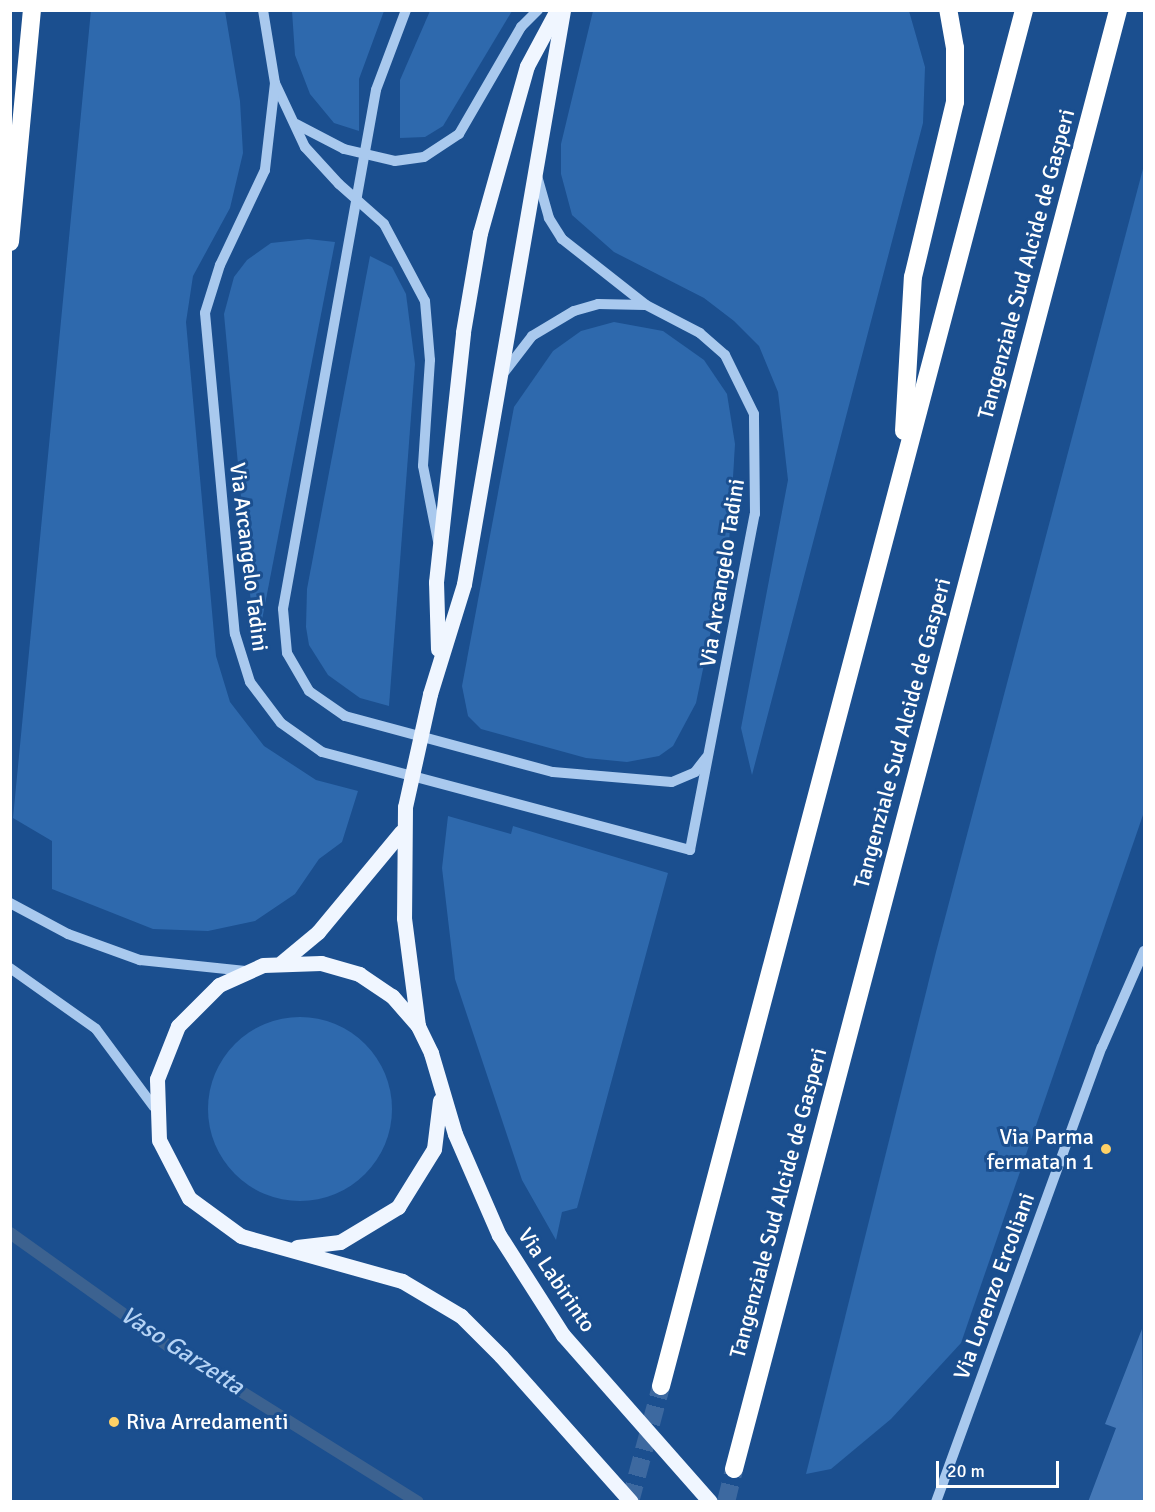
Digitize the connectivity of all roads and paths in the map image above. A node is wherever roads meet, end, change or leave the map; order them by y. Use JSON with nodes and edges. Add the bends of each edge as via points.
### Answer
{"nodes":[{"id":1,"x":32,"y":10,"type":"edge"},
{"id":2,"x":262,"y":10,"type":"edge"},
{"id":3,"x":406,"y":10,"type":"edge"},
{"id":4,"x":538,"y":10,"type":"edge"},
{"id":5,"x":557,"y":10,"type":"edge"},
{"id":6,"x":563,"y":10,"type":"edge"},
{"id":7,"x":948,"y":10,"type":"edge"},
{"id":8,"x":1024,"y":10,"type":"edge"},
{"id":9,"x":1118,"y":10,"type":"edge"},
{"id":10,"x":275,"y":83,"type":"junction"},
{"id":11,"x":296,"y":124,"type":"junction"},
{"id":12,"x":536,"y":170,"type":"junction"},
{"id":13,"x":10,"y":242,"type":"edge"},
{"id":14,"x":646,"y":305,"type":"junction"},
{"id":15,"x":502,"y":375,"type":"junction"},
{"id":16,"x":904,"y":460,"type":"junction"},
{"id":17,"x":440,"y":550,"type":"junction"},
{"id":18,"x":439,"y":658,"type":"junction"},
{"id":19,"x":709,"y":753,"type":"junction"},
{"id":20,"x":401,"y":832,"type":"junction"},
{"id":21,"x":10,"y":903,"type":"edge"},
{"id":22,"x":1144,"y":951,"type":"edge"},
{"id":23,"x":282,"y":962,"type":"junction"},
{"id":24,"x":10,"y":968,"type":"edge"},
{"id":25,"x":245,"y":971,"type":"junction"},
{"id":26,"x":418,"y":1026,"type":"junction"},
{"id":27,"x":440,"y":1082,"type":"junction"},
{"id":28,"x":154,"y":1107,"type":"junction"},
{"id":29,"x":273,"y":1246,"type":"junction"},
{"id":30,"x":661,"y":1386,"type":"tunnel mouth"},
{"id":31,"x":734,"y":1469,"type":"tunnel mouth"},
{"id":32,"x":631,"y":1502,"type":"edge"},
{"id":33,"x":710,"y":1502,"type":"edge"},
{"id":34,"x":936,"y":1502,"type":"edge"}],
"edges":[{"from":1,"to":13,"type":"highway"},
{"from":2,"to":10,"type":"street","name":"Via Arcangelo Tadini"},
{"from":3,"to":19,"type":"street","name":"Via Arcangelo Tadini","via":[[376,90],[283,609],[287,653],[309,691],[345,717],[553,772],[672,782],[695,772]]},
{"from":4,"to":11,"type":"street","bridge":true,"via":[[521,27],[459,134],[424,156],[395,161],[344,149]]},
{"from":5,"to":17,"type":"main road","via":[[527,66],[480,233],[463,332]]},
{"from":6,"to":12,"type":"main road"},
{"from":7,"to":16,"type":"highway","via":[[955,48],[955,102],[913,277]]},
{"from":8,"to":16,"type":"highway"},
{"from":9,"to":31,"type":"highway","name":"Tangenziale Sud Alcide de Gasperi"},
{"from":10,"to":11,"type":"street","name":"Via Arcangelo Tadini"},
{"from":10,"to":19,"type":"street","name":"Via Arcangelo Tadini","via":[[265,170],[217,273],[205,321],[235,634],[250,682],[281,723],[322,752],[690,850]]},
{"from":11,"to":17,"type":"street","name":"Via Arcangelo Tadini","bridge":true,"via":[[320,167],[384,224],[425,301],[430,360],[423,466]]},
{"from":12,"to":14,"type":"street","name":"Via Arcangelo Tadini","via":[[549,218],[562,239]]},
{"from":12,"to":15,"type":"main road"},
{"from":14,"to":15,"type":"street","via":[[598,304],[574,311],[532,336]]},
{"from":14,"to":19,"type":"street","name":"Via Arcangelo Tadini","via":[[700,333],[725,355],[754,414],[755,514]]},
{"from":15,"to":18,"type":"main road","via":[[464,584]]},
{"from":16,"to":30,"type":"highway"},
{"from":17,"to":18,"type":"main road"},
{"from":18,"to":20,"type":"main road","bridge":true},
{"from":20,"to":23,"type":"main road","via":[[318,932]]},
{"from":20,"to":26,"type":"main road","via":[[409,972]]},
{"from":21,"to":25,"type":"street","name":"Via Labirinto","via":[[140,960]]},
{"from":22,"to":34,"type":"street","name":"Via Lorenzo Ercoliani","via":[[1102,1047]]},
{"from":23,"to":25,"type":"main road","name":"Via Labirinto"},
{"from":23,"to":26,"type":"main road","name":"Via Labirinto","via":[[321,963],[359,974],[392,996]]},
{"from":24,"to":28,"type":"street","name":"Via Labirinto","via":[[96,1029]]},
{"from":25,"to":28,"type":"main road","name":"Via Labirinto","via":[[211,991],[178,1026],[165,1051]]},
{"from":26,"to":27,"type":"main road","name":"Via Labirinto"},
{"from":27,"to":29,"type":"main road","name":"Via Labirinto","via":[[434,1149],[398,1207],[340,1242]]},
{"from":27,"to":33,"type":"main road","name":"Via Labirinto","bridge":true,"via":[[474,1185],[517,1266],[563,1335]]},
{"from":28,"to":29,"type":"main road","name":"Via Labirinto","via":[[159,1140],[189,1198],[232,1231]]},
{"from":29,"to":32,"type":"main road","name":"Via Labirinto","bridge":true,"via":[[402,1281],[461,1316]]}]}
